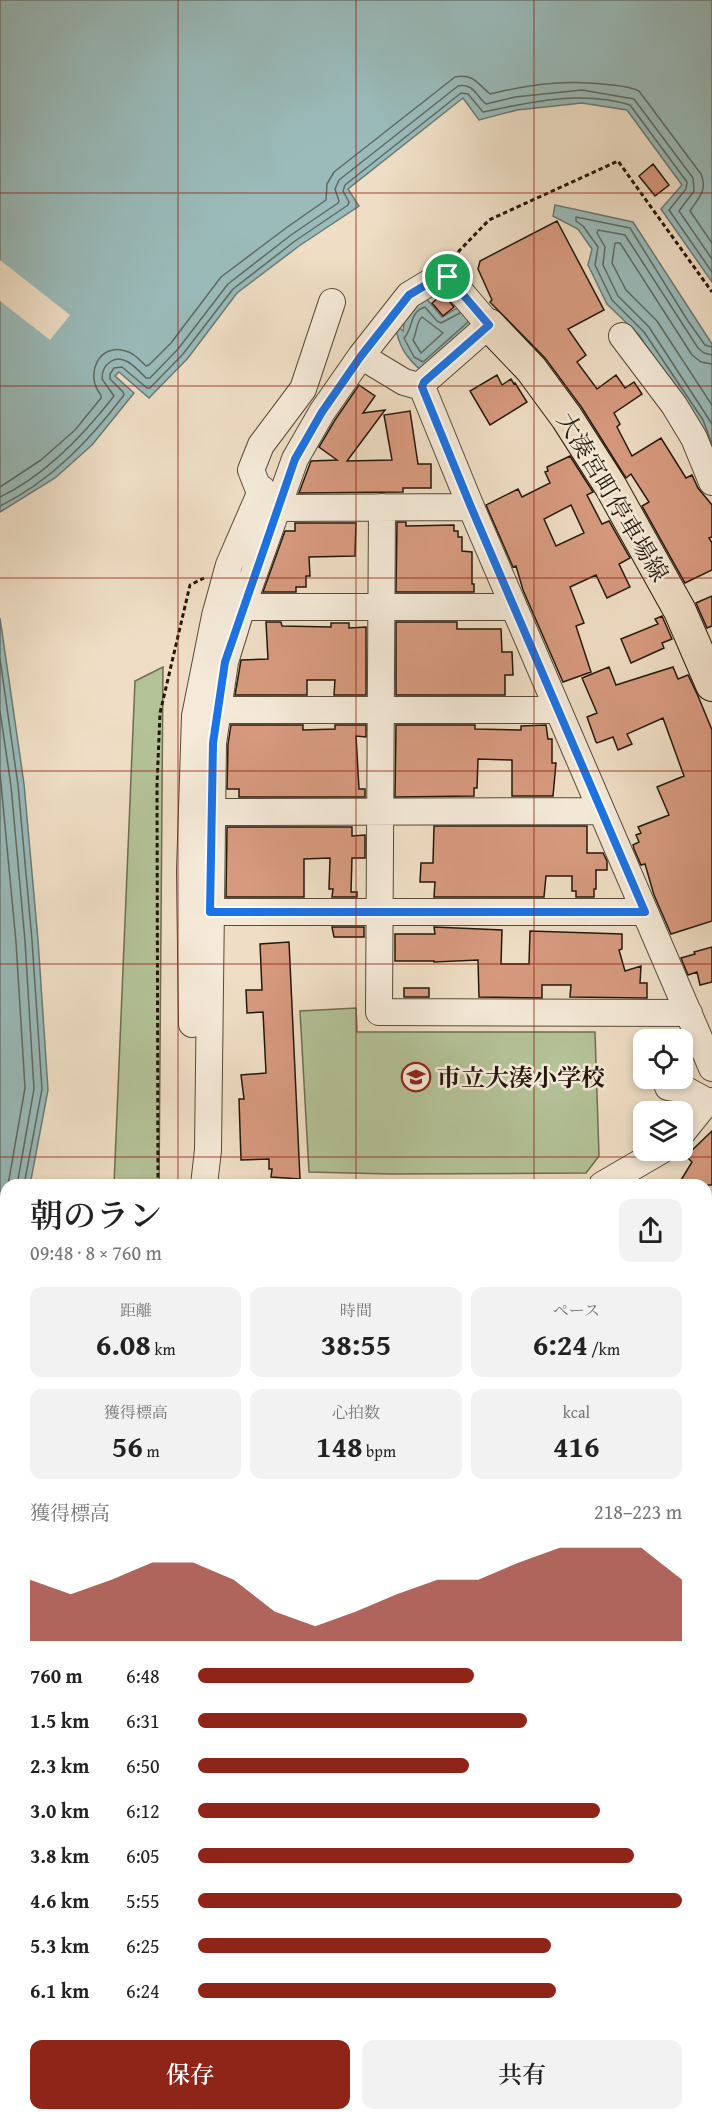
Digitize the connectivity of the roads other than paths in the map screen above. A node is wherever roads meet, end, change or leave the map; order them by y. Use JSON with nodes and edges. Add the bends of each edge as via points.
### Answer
{"nodes":[{"id":1,"x":332,"y":302,"type":"dead end"},
{"id":2,"x":489,"y":325,"type":"junction"},
{"id":3,"x":622,"y":336,"type":"dead end"},
{"id":4,"x":361,"y":356,"type":"junction"},
{"id":5,"x":422,"y":387,"type":"junction"},
{"id":6,"x":712,"y":482,"type":"edge"},
{"id":7,"x":267,"y":497,"type":"junction"},
{"id":8,"x":382,"y":507,"type":"junction"},
{"id":9,"x":471,"y":507,"type":"junction"},
{"id":10,"x":242,"y":607,"type":"junction"},
{"id":11,"x":381,"y":607,"type":"junction"},
{"id":12,"x":514,"y":607,"type":"junction"},
{"id":13,"x":712,"y":685,"type":"edge"},
{"id":14,"x":381,"y":709,"type":"junction"},
{"id":15,"x":217,"y":710,"type":"junction"},
{"id":16,"x":558,"y":710,"type":"junction"},
{"id":17,"x":381,"y":811,"type":"junction"},
{"id":18,"x":601,"y":811,"type":"junction"},
{"id":19,"x":212,"y":812,"type":"junction"},
{"id":20,"x":381,"y":911,"type":"junction"},
{"id":21,"x":210,"y":912,"type":"junction"},
{"id":22,"x":645,"y":912,"type":"junction"},
{"id":23,"x":688,"y":1013,"type":"junction"},
{"id":24,"x":712,"y":1068,"type":"edge"},
{"id":25,"x":680,"y":1089,"type":"edge"},
{"id":26,"x":711,"y":1102,"type":"edge"},
{"id":27,"x":693,"y":1119,"type":"edge"},
{"id":28,"x":643,"y":1161,"type":"edge"},
{"id":29,"x":193,"y":1179,"type":"edge"},
{"id":30,"x":205,"y":1179,"type":"edge"},
{"id":31,"x":612,"y":1179,"type":"edge"}],
"edges":[{"from":1,"to":7,"type":"street","via":[[303,388],[261,445],[251,470]]},
{"from":2,"to":4,"type":"street","via":[[448,277],[409,295]]},
{"from":2,"to":5,"type":"street"},
{"from":2,"to":13,"type":"main road","name":"大湊宮町停車場線","via":[[531,369],[611,487],[680,611]]},
{"from":3,"to":6,"type":"street","via":[[674,405],[694,438]]},
{"from":4,"to":5,"type":"street"},
{"from":4,"to":7,"type":"street"},
{"from":5,"to":9,"type":"street"},
{"from":7,"to":8,"type":"street"},
{"from":7,"to":10,"type":"street"},
{"from":7,"to":29,"type":"street","via":[[229,565],[195,716],[190,871]]},
{"from":8,"to":9,"type":"street"},
{"from":8,"to":11,"type":"street"},
{"from":9,"to":12,"type":"street"},
{"from":10,"to":11,"type":"street"},
{"from":10,"to":15,"type":"street","via":[[225,662]]},
{"from":11,"to":12,"type":"street"},
{"from":11,"to":14,"type":"street"},
{"from":12,"to":16,"type":"street"},
{"from":14,"to":15,"type":"street"},
{"from":14,"to":16,"type":"street"},
{"from":14,"to":17,"type":"street"},
{"from":15,"to":19,"type":"street"},
{"from":16,"to":18,"type":"street"},
{"from":17,"to":18,"type":"street"},
{"from":17,"to":19,"type":"street"},
{"from":17,"to":20,"type":"street"},
{"from":18,"to":22,"type":"street"},
{"from":19,"to":21,"type":"street"},
{"from":20,"to":21,"type":"street"},
{"from":20,"to":22,"type":"street"},
{"from":20,"to":23,"type":"street","via":[[379,1012]]},
{"from":21,"to":30,"type":"street"},
{"from":22,"to":23,"type":"street"},
{"from":23,"to":24,"type":"street"},
{"from":25,"to":26,"type":"street"},
{"from":26,"to":27,"type":"street"},
{"from":28,"to":31,"type":"street"}]}
